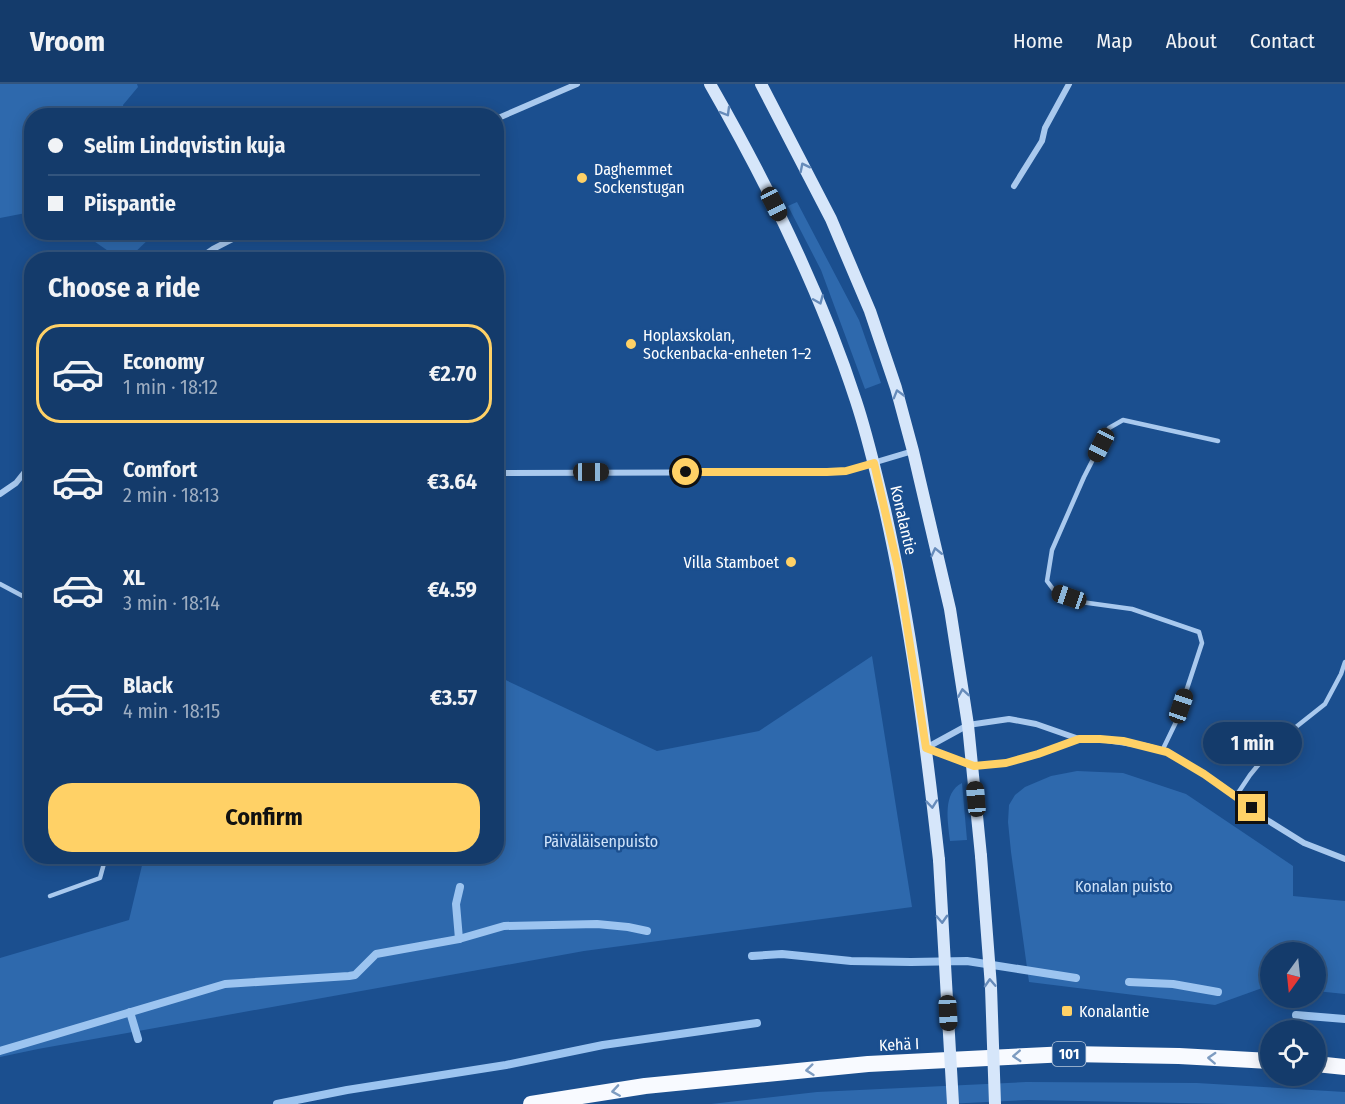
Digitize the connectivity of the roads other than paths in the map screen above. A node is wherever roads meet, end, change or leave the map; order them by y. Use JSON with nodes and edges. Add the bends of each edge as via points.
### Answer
{"nodes":[{"id":1,"x":577,"y":84,"type":"edge"},
{"id":2,"x":710,"y":84,"type":"edge"},
{"id":3,"x":761,"y":84,"type":"edge"},
{"id":4,"x":1069,"y":84,"type":"edge"},
{"id":5,"x":504,"y":116,"type":"edge"},
{"id":6,"x":1014,"y":186,"type":"dead end"},
{"id":7,"x":230,"y":240,"type":"edge"},
{"id":8,"x":209,"y":252,"type":"edge"},
{"id":9,"x":1218,"y":441,"type":"dead end"},
{"id":10,"x":913,"y":451,"type":"junction"},
{"id":11,"x":874,"y":463,"type":"junction"},
{"id":12,"x":24,"y":473,"type":"edge"},
{"id":13,"x":504,"y":473,"type":"edge"},
{"id":14,"x":0,"y":495,"type":"edge"},
{"id":15,"x":0,"y":584,"type":"edge"},
{"id":16,"x":24,"y":597,"type":"edge"},
{"id":17,"x":1345,"y":662,"type":"edge"},
{"id":18,"x":968,"y":725,"type":"junction"},
{"id":19,"x":1079,"y":739,"type":"junction"},
{"id":20,"x":926,"y":748,"type":"junction"},
{"id":21,"x":1162,"y":751,"type":"junction"},
{"id":22,"x":974,"y":766,"type":"junction"},
{"id":23,"x":1236,"y":796,"type":"junction"},
{"id":24,"x":1345,"y":859,"type":"edge"},
{"id":25,"x":104,"y":864,"type":"edge"},
{"id":26,"x":50,"y":896,"type":"dead end"},
{"id":27,"x":1260,"y":1060,"type":"edge"},
{"id":28,"x":1326,"y":1065,"type":"edge"},
{"id":29,"x":1345,"y":1066,"type":"edge"},
{"id":30,"x":531,"y":1104,"type":"edge"},
{"id":31,"x":953,"y":1104,"type":"edge"},
{"id":32,"x":995,"y":1104,"type":"edge"}],
"edges":[{"from":1,"to":5,"type":"street"},
{"from":2,"to":11,"type":"main road","name":"Konalantie","one_way":true,"via":[[796,246],[829,324]]},
{"from":10,"to":3,"type":"main road","name":"Konalantie","one_way":true,"via":[[870,311],[831,219]]},
{"from":4,"to":6,"type":"street","via":[[1042,141]]},
{"from":7,"to":8,"type":"street"},
{"from":9,"to":21,"type":"lane","via":[[1123,420],[1109,428],[1052,550],[1047,581],[1056,593],[1081,602],[1132,609],[1199,632],[1202,643],[1176,722]]},
{"from":10,"to":11,"type":"street"},
{"from":18,"to":10,"type":"main road","name":"Konalantie","one_way":true,"via":[[950,609]]},
{"from":11,"to":13,"type":"street","via":[[827,472]]},
{"from":11,"to":20,"type":"main road","name":"Konalantie","via":[[898,568]]},
{"from":12,"to":14,"type":"street"},
{"from":15,"to":16,"type":"lane"},
{"from":17,"to":23,"type":"lane","via":[[1325,704],[1277,742]]},
{"from":18,"to":19,"type":"street","via":[[1009,720],[1036,724]]},
{"from":18,"to":20,"type":"street"},
{"from":18,"to":22,"type":"main road","name":"Konalantie"},
{"from":19,"to":21,"type":"street","via":[[1123,741]]},
{"from":19,"to":22,"type":"street","via":[[1006,763]]},
{"from":20,"to":22,"type":"street"},
{"from":20,"to":31,"type":"main road","name":"Konalantie","one_way":true,"bridge":true,"via":[[939,860]]},
{"from":21,"to":23,"type":"street"},
{"from":32,"to":22,"type":"main road","name":"Konalantie","one_way":true,"bridge":true,"via":[[991,987]]},
{"from":23,"to":24,"type":"street","via":[[1304,843]]},
{"from":25,"to":26,"type":"lane","via":[[100,878]]},
{"from":27,"to":30,"type":"highway","name":"Kehä I","number":"101","one_way":true,"via":[[1068,1054],[868,1064],[645,1086]]},
{"from":28,"to":29,"type":"highway"}]}
